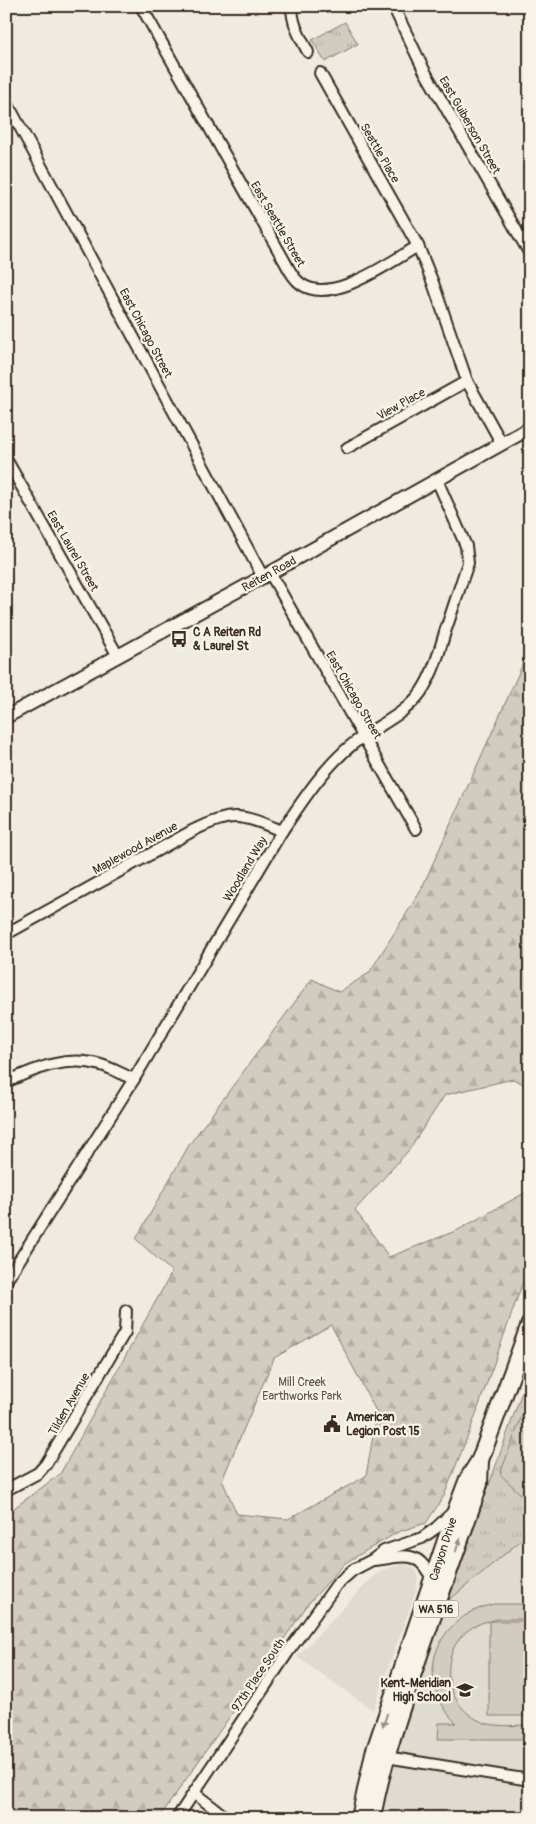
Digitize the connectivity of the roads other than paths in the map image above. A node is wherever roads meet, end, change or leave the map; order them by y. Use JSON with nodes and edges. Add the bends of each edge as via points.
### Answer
{"nodes":[{"id":1,"x":141,"y":6,"type":"edge"},
{"id":2,"x":292,"y":6,"type":"edge"},
{"id":3,"x":393,"y":6,"type":"edge"},
{"id":4,"x":308,"y":52,"type":"dead end"},
{"id":5,"x":320,"y":73,"type":"dead end"},
{"id":6,"x":6,"y":101,"type":"edge"},
{"id":7,"x":418,"y":246,"type":"junction"},
{"id":8,"x":530,"y":254,"type":"edge"},
{"id":9,"x":467,"y":381,"type":"junction"},
{"id":10,"x":530,"y":428,"type":"edge"},
{"id":11,"x":502,"y":444,"type":"junction"},
{"id":12,"x":346,"y":448,"type":"dead end"},
{"id":13,"x":6,"y":459,"type":"edge"},
{"id":14,"x":437,"y":480,"type":"junction"},
{"id":15,"x":267,"y":575,"type":"junction"},
{"id":16,"x":118,"y":656,"type":"junction"},
{"id":17,"x":6,"y":717,"type":"edge"},
{"id":18,"x":364,"y":736,"type":"junction"},
{"id":19,"x":416,"y":829,"type":"dead end"},
{"id":20,"x":282,"y":831,"type":"junction"},
{"id":21,"x":6,"y":934,"type":"edge"},
{"id":22,"x":134,"y":1079,"type":"junction"},
{"id":23,"x":6,"y":1082,"type":"edge"},
{"id":24,"x":6,"y":1281,"type":"edge"},
{"id":25,"x":126,"y":1312,"type":"dead end"},
{"id":26,"x":530,"y":1324,"type":"edge"},
{"id":27,"x":480,"y":1460,"type":"junction"},
{"id":28,"x":6,"y":1490,"type":"edge"},
{"id":29,"x":457,"y":1508,"type":"junction"},
{"id":30,"x":372,"y":1560,"type":"junction"},
{"id":31,"x":433,"y":1581,"type":"junction"},
{"id":32,"x":380,"y":1755,"type":"junction"},
{"id":33,"x":530,"y":1780,"type":"edge"},
{"id":34,"x":194,"y":1793,"type":"junction"},
{"id":35,"x":177,"y":1818,"type":"edge"},
{"id":36,"x":227,"y":1818,"type":"edge"},
{"id":37,"x":360,"y":1818,"type":"edge"},
{"id":38,"x":372,"y":1818,"type":"edge"}],
"edges":[{"from":1,"to":7,"type":"street","name":"East Seattle Street","via":[[300,284],[319,291],[336,289]]},
{"from":2,"to":4,"type":"street","via":[[292,18]]},
{"from":3,"to":8,"type":"street","name":"East Guiberson Street","via":[[424,70]]},
{"from":5,"to":7,"type":"street","name":"Seattle Place"},
{"from":6,"to":15,"type":"street","name":"East Chicago Street"},
{"from":7,"to":9,"type":"street"},
{"from":9,"to":11,"type":"street"},
{"from":9,"to":12,"type":"street","name":"View Place"},
{"from":10,"to":11,"type":"street","name":"Reiten Road"},
{"from":11,"to":14,"type":"street","name":"Reiten Road"},
{"from":13,"to":16,"type":"street","name":"East Laurel Street"},
{"from":14,"to":15,"type":"street","name":"Reiten Road"},
{"from":14,"to":18,"type":"street","name":"Woodland Way","via":[[466,546],[468,563],[435,663],[423,688],[408,706]]},
{"from":15,"to":16,"type":"street","name":"Reiten Road"},
{"from":15,"to":18,"type":"street","name":"East Chicago Street"},
{"from":16,"to":17,"type":"street","name":"Reiten Road"},
{"from":18,"to":19,"type":"street","name":"East Chicago Street"},
{"from":18,"to":20,"type":"street","name":"Woodland Way","via":[[324,773]]},
{"from":20,"to":21,"type":"street","name":"Maplewood Avenue","via":[[246,817],[217,819]]},
{"from":20,"to":22,"type":"street","name":"Woodland Way"},
{"from":22,"to":23,"type":"street","via":[[102,1065],[69,1062],[50,1064]]},
{"from":22,"to":24,"type":"street","name":"Woodland Way"},
{"from":25,"to":28,"type":"street","name":"Tilden Avenue","via":[[125,1332],[56,1451],[38,1473]]},
{"from":26,"to":27,"type":"main road","name":"Canyon Drive","number":"WA 516"},
{"from":27,"to":29,"type":"main road","name":"Canyon Drive","number":"WA 516","via":[[468,1479]]},
{"from":32,"to":27,"type":"main road","name":"Canyon Drive","number":"WA 516","one_way":true,"via":[[479,1484]]},
{"from":29,"to":30,"type":"street","name":"97th Place South","via":[[422,1538],[384,1551]]},
{"from":29,"to":31,"type":"main road","name":"Canyon Drive","number":"WA 516"},
{"from":30,"to":31,"type":"street","name":"97th Place South","via":[[415,1558],[427,1568]]},
{"from":30,"to":34,"type":"street","name":"97th Place South","via":[[337,1584]]},
{"from":31,"to":32,"type":"main road","name":"Canyon Drive","number":"WA 516","one_way":true},
{"from":32,"to":33,"type":"street"},
{"from":32,"to":37,"type":"main road","number":"WA 516"},
{"from":32,"to":38,"type":"main road","number":"WA 516"},
{"from":34,"to":35,"type":"street","name":"97th Place South"},
{"from":34,"to":36,"type":"street"}]}
